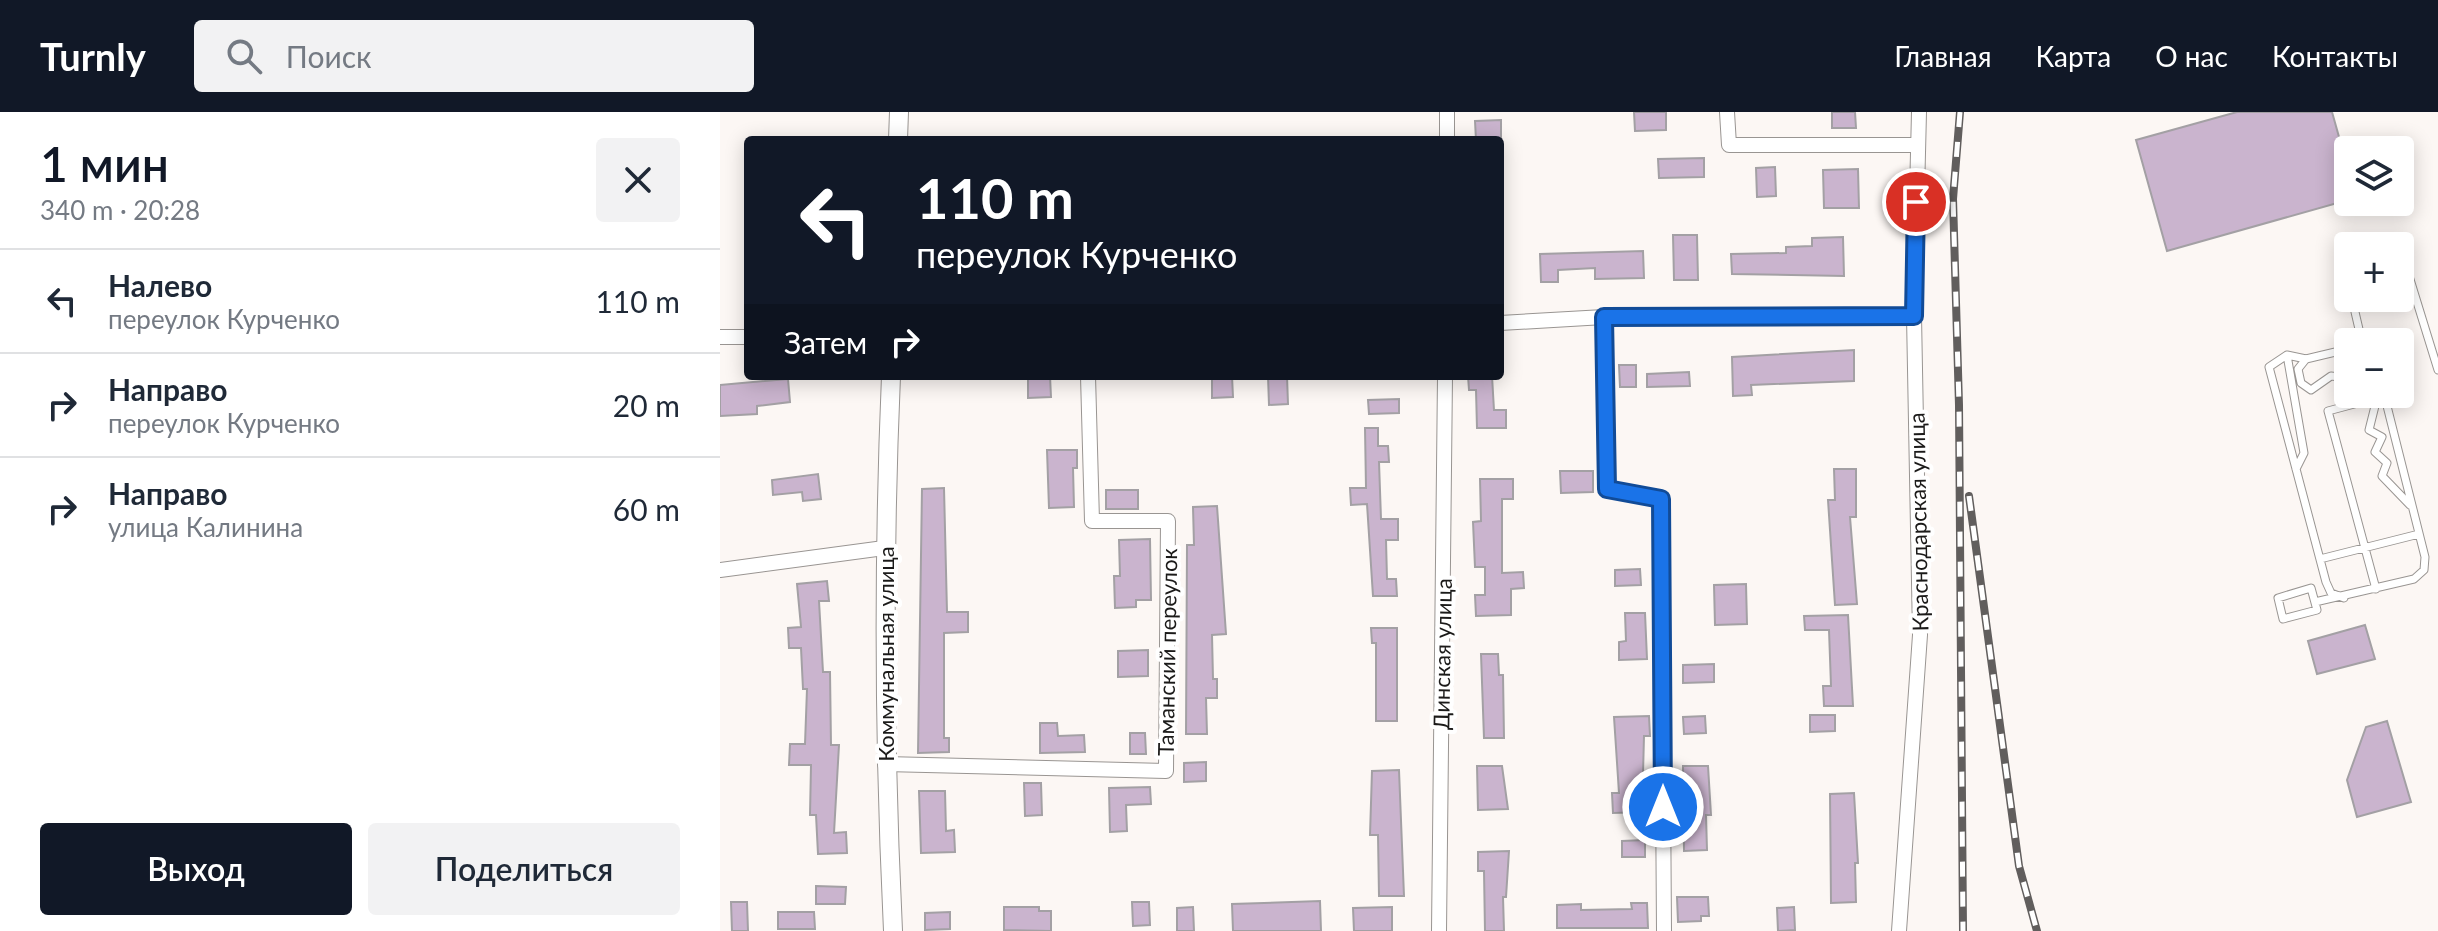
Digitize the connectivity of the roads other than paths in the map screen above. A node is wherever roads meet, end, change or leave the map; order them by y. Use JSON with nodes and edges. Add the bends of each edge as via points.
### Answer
{"nodes":[{"id":1,"x":899,"y":112,"type":"edge"},
{"id":2,"x":1447,"y":112,"type":"edge"},
{"id":3,"x":1727,"y":112,"type":"edge"},
{"id":4,"x":1919,"y":112,"type":"edge"},
{"id":5,"x":898,"y":136,"type":"edge"},
{"id":6,"x":1447,"y":136,"type":"edge"},
{"id":7,"x":1916,"y":145,"type":"junction"},
{"id":8,"x":2414,"y":292,"type":"edge"},
{"id":9,"x":2355,"y":312,"type":"dead end"},
{"id":10,"x":1914,"y":316,"type":"junction"},
{"id":11,"x":1604,"y":317,"type":"junction"},
{"id":12,"x":1504,"y":323,"type":"edge"},
{"id":13,"x":2359,"y":328,"type":"edge"},
{"id":14,"x":720,"y":337,"type":"edge"},
{"id":15,"x":744,"y":337,"type":"edge"},
{"id":16,"x":2334,"y":352,"type":"edge"},
{"id":17,"x":2287,"y":355,"type":"junction"},
{"id":18,"x":2306,"y":359,"type":"junction"},
{"id":19,"x":2438,"y":370,"type":"edge"},
{"id":20,"x":2334,"y":376,"type":"edge"},
{"id":21,"x":891,"y":380,"type":"edge"},
{"id":22,"x":1088,"y":380,"type":"edge"},
{"id":23,"x":1445,"y":380,"type":"edge"},
{"id":24,"x":2339,"y":408,"type":"edge"},
{"id":25,"x":2376,"y":408,"type":"edge"},
{"id":26,"x":2385,"y":408,"type":"edge"},
{"id":27,"x":2296,"y":471,"type":"junction"},
{"id":28,"x":2412,"y":507,"type":"junction"},
{"id":29,"x":2419,"y":534,"type":"junction"},
{"id":30,"x":2366,"y":547,"type":"junction"},
{"id":31,"x":884,"y":548,"type":"junction"},
{"id":32,"x":2320,"y":559,"type":"junction"},
{"id":33,"x":720,"y":570,"type":"edge"},
{"id":34,"x":2326,"y":582,"type":"junction"},
{"id":35,"x":2376,"y":589,"type":"junction"},
{"id":36,"x":2314,"y":598,"type":"junction"},
{"id":37,"x":2344,"y":598,"type":"junction"},
{"id":38,"x":885,"y":764,"type":"junction"},
{"id":39,"x":893,"y":931,"type":"edge"},
{"id":40,"x":1439,"y":931,"type":"edge"},
{"id":41,"x":1664,"y":931,"type":"edge"},
{"id":42,"x":1899,"y":931,"type":"edge"}],
"edges":[{"from":1,"to":5,"type":"street"},
{"from":2,"to":6,"type":"street"},
{"from":3,"to":7,"type":"street","via":[[1729,145]]},
{"from":4,"to":7,"type":"street","name":"Краснодарская улица"},
{"from":7,"to":10,"type":"street","name":"Краснодарская улица"},
{"from":8,"to":19,"type":"lane"},
{"from":9,"to":13,"type":"lane"},
{"from":10,"to":11,"type":"street"},
{"from":10,"to":42,"type":"street","name":"Краснодарская улица","via":[[1920,635]]},
{"from":11,"to":12,"type":"street"},
{"from":11,"to":41,"type":"street","via":[[1607,489],[1661,499]]},
{"from":14,"to":15,"type":"street"},
{"from":16,"to":18,"type":"lane"},
{"from":17,"to":18,"type":"lane"},
{"from":17,"to":27,"type":"lane","via":[[2304,453]]},
{"from":17,"to":27,"type":"lane","via":[[2269,367]]},
{"from":18,"to":20,"type":"lane","via":[[2298,369],[2301,383],[2311,390]]},
{"from":21,"to":31,"type":"street","name":"Коммунальная улица"},
{"from":22,"to":38,"type":"street","name":"Таманский переулок","via":[[1092,521],[1168,521],[1166,771]]},
{"from":23,"to":40,"type":"street","name":"Динская улица"},
{"from":24,"to":30,"type":"lane","via":[[2328,411]]},
{"from":25,"to":28,"type":"lane","via":[[2369,430],[2382,437],[2375,452],[2387,463],[2382,476]]},
{"from":26,"to":28,"type":"lane"},
{"from":27,"to":32,"type":"lane"},
{"from":28,"to":29,"type":"lane"},
{"from":29,"to":30,"type":"lane"},
{"from":29,"to":35,"type":"lane","via":[[2424,570],[2414,579]]},
{"from":30,"to":32,"type":"lane"},
{"from":30,"to":35,"type":"lane"},
{"from":31,"to":33,"type":"street"},
{"from":31,"to":38,"type":"street","name":"Коммунальная улица"},
{"from":32,"to":34,"type":"lane"},
{"from":34,"to":36,"type":"lane"},
{"from":34,"to":37,"type":"lane","via":[[2331,593]]},
{"from":35,"to":37,"type":"lane"},
{"from":36,"to":36,"type":"lane","via":[[2311,588],[2278,598],[2283,619],[2317,610]]},
{"from":36,"to":37,"type":"lane"},
{"from":38,"to":39,"type":"street","name":"Коммунальная улица"}]}
